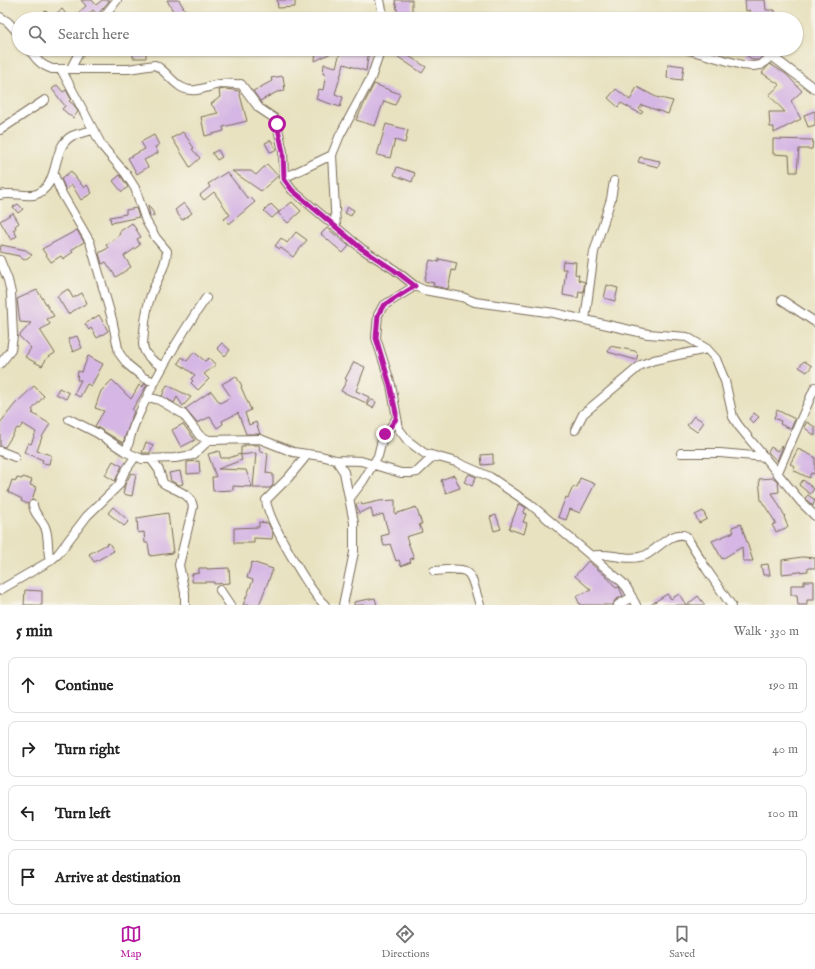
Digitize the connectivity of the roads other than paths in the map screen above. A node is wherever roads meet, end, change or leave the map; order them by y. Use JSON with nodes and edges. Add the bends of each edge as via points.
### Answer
{"nodes":[{"id":1,"x":117,"y":0,"type":"edge"},
{"id":2,"x":380,"y":0,"type":"edge"},
{"id":3,"x":108,"y":12,"type":"edge"},
{"id":4,"x":383,"y":12,"type":"edge"},
{"id":5,"x":0,"y":16,"type":"edge"},
{"id":6,"x":12,"y":26,"type":"edge"},
{"id":7,"x":33,"y":56,"type":"edge"},
{"id":8,"x":77,"y":56,"type":"edge"},
{"id":9,"x":379,"y":56,"type":"edge"},
{"id":10,"x":710,"y":56,"type":"edge"},
{"id":11,"x":71,"y":68,"type":"junction"},
{"id":12,"x":61,"y":70,"type":"junction"},
{"id":13,"x":815,"y":88,"type":"edge"},
{"id":14,"x":45,"y":100,"type":"dead end"},
{"id":15,"x":0,"y":130,"type":"edge"},
{"id":16,"x":93,"y":130,"type":"junction"},
{"id":17,"x":332,"y":155,"type":"junction"},
{"id":18,"x":54,"y":175,"type":"junction"},
{"id":19,"x":284,"y":176,"type":"junction"},
{"id":20,"x":614,"y":181,"type":"dead end"},
{"id":21,"x":0,"y":195,"type":"edge"},
{"id":22,"x":336,"y":227,"type":"junction"},
{"id":23,"x":0,"y":260,"type":"edge"},
{"id":24,"x":3,"y":276,"type":"edge"},
{"id":25,"x":415,"y":286,"type":"junction"},
{"id":26,"x":206,"y":298,"type":"dead end"},
{"id":27,"x":782,"y":300,"type":"dead end"},
{"id":28,"x":585,"y":320,"type":"junction"},
{"id":29,"x":815,"y":322,"type":"edge"},
{"id":30,"x":707,"y":349,"type":"junction"},
{"id":31,"x":0,"y":364,"type":"edge"},
{"id":32,"x":163,"y":366,"type":"junction"},
{"id":33,"x":155,"y":382,"type":"junction"},
{"id":34,"x":815,"y":387,"type":"edge"},
{"id":35,"x":148,"y":397,"type":"junction"},
{"id":36,"x":69,"y":419,"type":"dead end"},
{"id":37,"x":396,"y":419,"type":"junction"},
{"id":38,"x":575,"y":430,"type":"dead end"},
{"id":39,"x":209,"y":440,"type":"junction"},
{"id":40,"x":0,"y":451,"type":"edge"},
{"id":41,"x":126,"y":452,"type":"junction"},
{"id":42,"x":680,"y":453,"type":"dead end"},
{"id":43,"x":308,"y":454,"type":"junction"},
{"id":44,"x":434,"y":456,"type":"junction"},
{"id":45,"x":16,"y":457,"type":"dead end"},
{"id":46,"x":135,"y":457,"type":"junction"},
{"id":47,"x":765,"y":457,"type":"junction"},
{"id":48,"x":151,"y":459,"type":"junction"},
{"id":49,"x":336,"y":460,"type":"junction"},
{"id":50,"x":373,"y":464,"type":"junction"},
{"id":51,"x":778,"y":472,"type":"junction"},
{"id":52,"x":350,"y":498,"type":"junction"},
{"id":53,"x":33,"y":505,"type":"dead end"},
{"id":54,"x":815,"y":516,"type":"edge"},
{"id":55,"x":591,"y":556,"type":"junction"},
{"id":56,"x":50,"y":561,"type":"junction"},
{"id":57,"x":434,"y":571,"type":"dead end"},
{"id":58,"x":0,"y":590,"type":"edge"},
{"id":59,"x":220,"y":590,"type":"dead end"},
{"id":60,"x":634,"y":601,"type":"edge"},
{"id":61,"x":185,"y":605,"type":"edge"},
{"id":62,"x":230,"y":605,"type":"edge"},
{"id":63,"x":325,"y":605,"type":"edge"},
{"id":64,"x":343,"y":605,"type":"edge"},
{"id":65,"x":480,"y":605,"type":"edge"},
{"id":66,"x":618,"y":605,"type":"edge"},
{"id":67,"x":731,"y":605,"type":"edge"}],
"edges":[{"from":1,"to":3,"type":"street"},
{"from":2,"to":4,"type":"street"},
{"from":5,"to":6,"type":"street"},
{"from":7,"to":12,"type":"street","via":[[43,66]]},
{"from":8,"to":11,"type":"street"},
{"from":9,"to":17,"type":"street","via":[[371,78]]},
{"from":10,"to":13,"type":"street","via":[[753,66],[761,65],[773,57]]},
{"from":11,"to":12,"type":"street"},
{"from":11,"to":19,"type":"street","via":[[128,69],[155,64],[188,90],[196,91],[226,83],[233,86],[241,84],[259,108],[274,118],[277,124],[283,152]]},
{"from":12,"to":16,"type":"street"},
{"from":14,"to":15,"type":"street"},
{"from":16,"to":18,"type":"street","via":[[72,136],[65,141]]},
{"from":16,"to":32,"type":"street","via":[[102,146],[135,188],[146,221],[167,251],[167,260],[150,297],[143,344],[144,351],[150,358]]},
{"from":17,"to":19,"type":"street"},
{"from":17,"to":22,"type":"street"},
{"from":18,"to":21,"type":"street","via":[[47,187],[38,194]]},
{"from":18,"to":33,"type":"street","via":[[60,192],[90,242],[119,353],[128,365],[144,378]]},
{"from":19,"to":22,"type":"street","via":[[298,196]]},
{"from":20,"to":28,"type":"street","via":[[594,252]]},
{"from":22,"to":25,"type":"street","via":[[362,249]]},
{"from":23,"to":24,"type":"street"},
{"from":24,"to":31,"type":"street","via":[[11,294],[14,336],[11,350]]},
{"from":25,"to":28,"type":"street","via":[[475,302]]},
{"from":25,"to":37,"type":"street","via":[[383,306],[378,315],[376,328],[379,349],[394,400]]},
{"from":26,"to":32,"type":"street"},
{"from":27,"to":29,"type":"street"},
{"from":28,"to":30,"type":"street","via":[[648,334],[680,335]]},
{"from":30,"to":38,"type":"street","via":[[641,365],[583,414]]},
{"from":30,"to":47,"type":"street","via":[[720,368],[733,417]]},
{"from":32,"to":33,"type":"street"},
{"from":33,"to":35,"type":"street"},
{"from":34,"to":51,"type":"street"},
{"from":35,"to":39,"type":"street","via":[[159,400],[182,414],[200,436]]},
{"from":35,"to":41,"type":"street","via":[[135,423]]},
{"from":36,"to":41,"type":"street"},
{"from":37,"to":44,"type":"street","via":[[399,429],[408,441],[417,449]]},
{"from":37,"to":50,"type":"street","via":[[382,440],[380,452]]},
{"from":39,"to":43,"type":"street","via":[[260,439],[293,452]]},
{"from":39,"to":48,"type":"street","via":[[193,455]]},
{"from":40,"to":45,"type":"street"},
{"from":41,"to":46,"type":"street"},
{"from":42,"to":47,"type":"street"},
{"from":43,"to":49,"type":"street"},
{"from":43,"to":63,"type":"street","via":[[266,500],[284,544],[313,591]]},
{"from":44,"to":50,"type":"street","via":[[417,472],[411,473]]},
{"from":44,"to":55,"type":"street","via":[[490,476],[530,504]]},
{"from":46,"to":48,"type":"street"},
{"from":46,"to":56,"type":"street","via":[[119,485],[87,516],[70,540]]},
{"from":47,"to":51,"type":"street"},
{"from":48,"to":61,"type":"street","via":[[159,470],[163,483],[192,501],[193,507],[179,565],[186,593]]},
{"from":49,"to":50,"type":"street"},
{"from":49,"to":52,"type":"street","via":[[344,472]]},
{"from":50,"to":52,"type":"street"},
{"from":51,"to":54,"type":"street"},
{"from":52,"to":64,"type":"street","via":[[355,543]]},
{"from":53,"to":56,"type":"street","via":[[47,531]]},
{"from":55,"to":60,"type":"street","via":[[622,582]]},
{"from":55,"to":67,"type":"street","via":[[602,554],[635,558],[646,555],[681,534],[686,536]]},
{"from":56,"to":58,"type":"street"},
{"from":57,"to":65,"type":"street","via":[[461,568],[466,571],[470,575]]},
{"from":59,"to":62,"type":"street"},
{"from":60,"to":66,"type":"street"}]}
